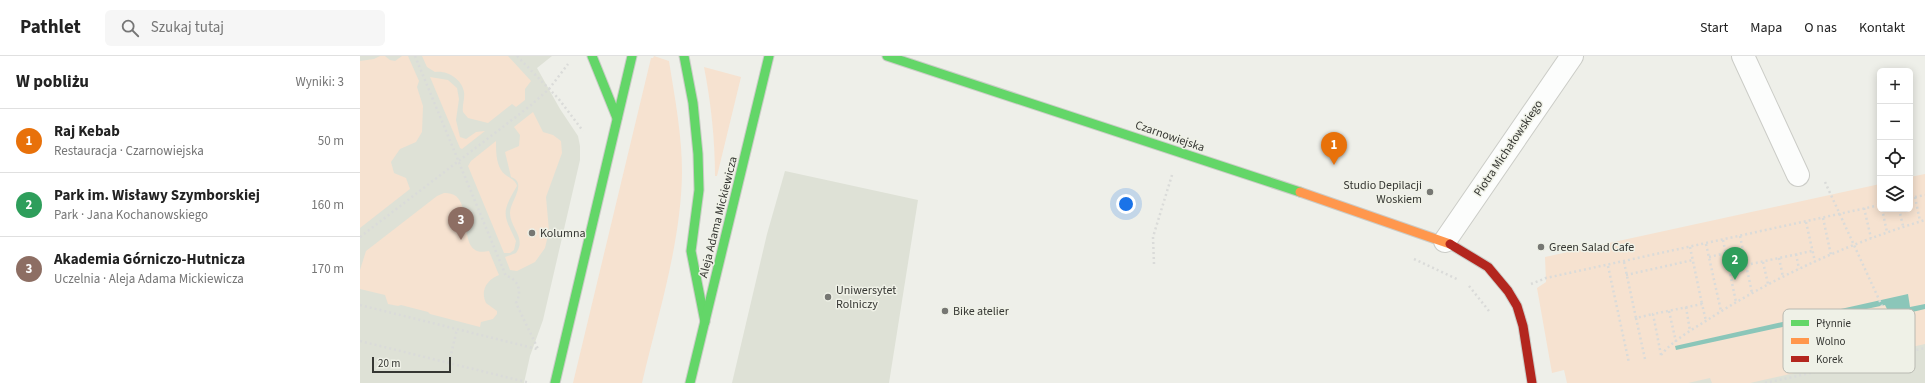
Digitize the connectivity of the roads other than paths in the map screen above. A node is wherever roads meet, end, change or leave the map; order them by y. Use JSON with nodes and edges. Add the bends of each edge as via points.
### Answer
{"nodes":[{"id":1,"x":592,"y":56,"type":"edge"},
{"id":2,"x":632,"y":56,"type":"edge"},
{"id":3,"x":684,"y":56,"type":"edge"},
{"id":4,"x":769,"y":56,"type":"edge"},
{"id":5,"x":886,"y":56,"type":"edge"},
{"id":6,"x":1572,"y":56,"type":"edge"},
{"id":7,"x":1743,"y":56,"type":"edge"},
{"id":8,"x":617,"y":118,"type":"junction"},
{"id":9,"x":1798,"y":175,"type":"dead end"},
{"id":10,"x":1445,"y":241,"type":"junction"},
{"id":11,"x":705,"y":322,"type":"junction"},
{"id":12,"x":555,"y":383,"type":"edge"},
{"id":13,"x":690,"y":383,"type":"edge"},
{"id":14,"x":1532,"y":383,"type":"edge"}],
"edges":[{"from":1,"to":8,"type":"main road"},
{"from":2,"to":8,"type":"main road"},
{"from":3,"to":11,"type":"main road","via":[[693,103],[698,160],[698,195],[691,252]]},
{"from":4,"to":11,"type":"main road","name":"Aleja Adama Mickiewicza"},
{"from":5,"to":10,"type":"main road","name":"Czarnowiejska","via":[[1074,116]]},
{"from":6,"to":10,"type":"street","name":"Piotra Michałowskiego"},
{"from":7,"to":9,"type":"street"},
{"from":8,"to":12,"type":"main road"},
{"from":10,"to":14,"type":"main road","name":"Czarnowiejska","via":[[1488,267],[1508,291],[1517,306],[1523,326]]},
{"from":11,"to":13,"type":"main road","name":"Aleja Adama Mickiewicza"}]}
